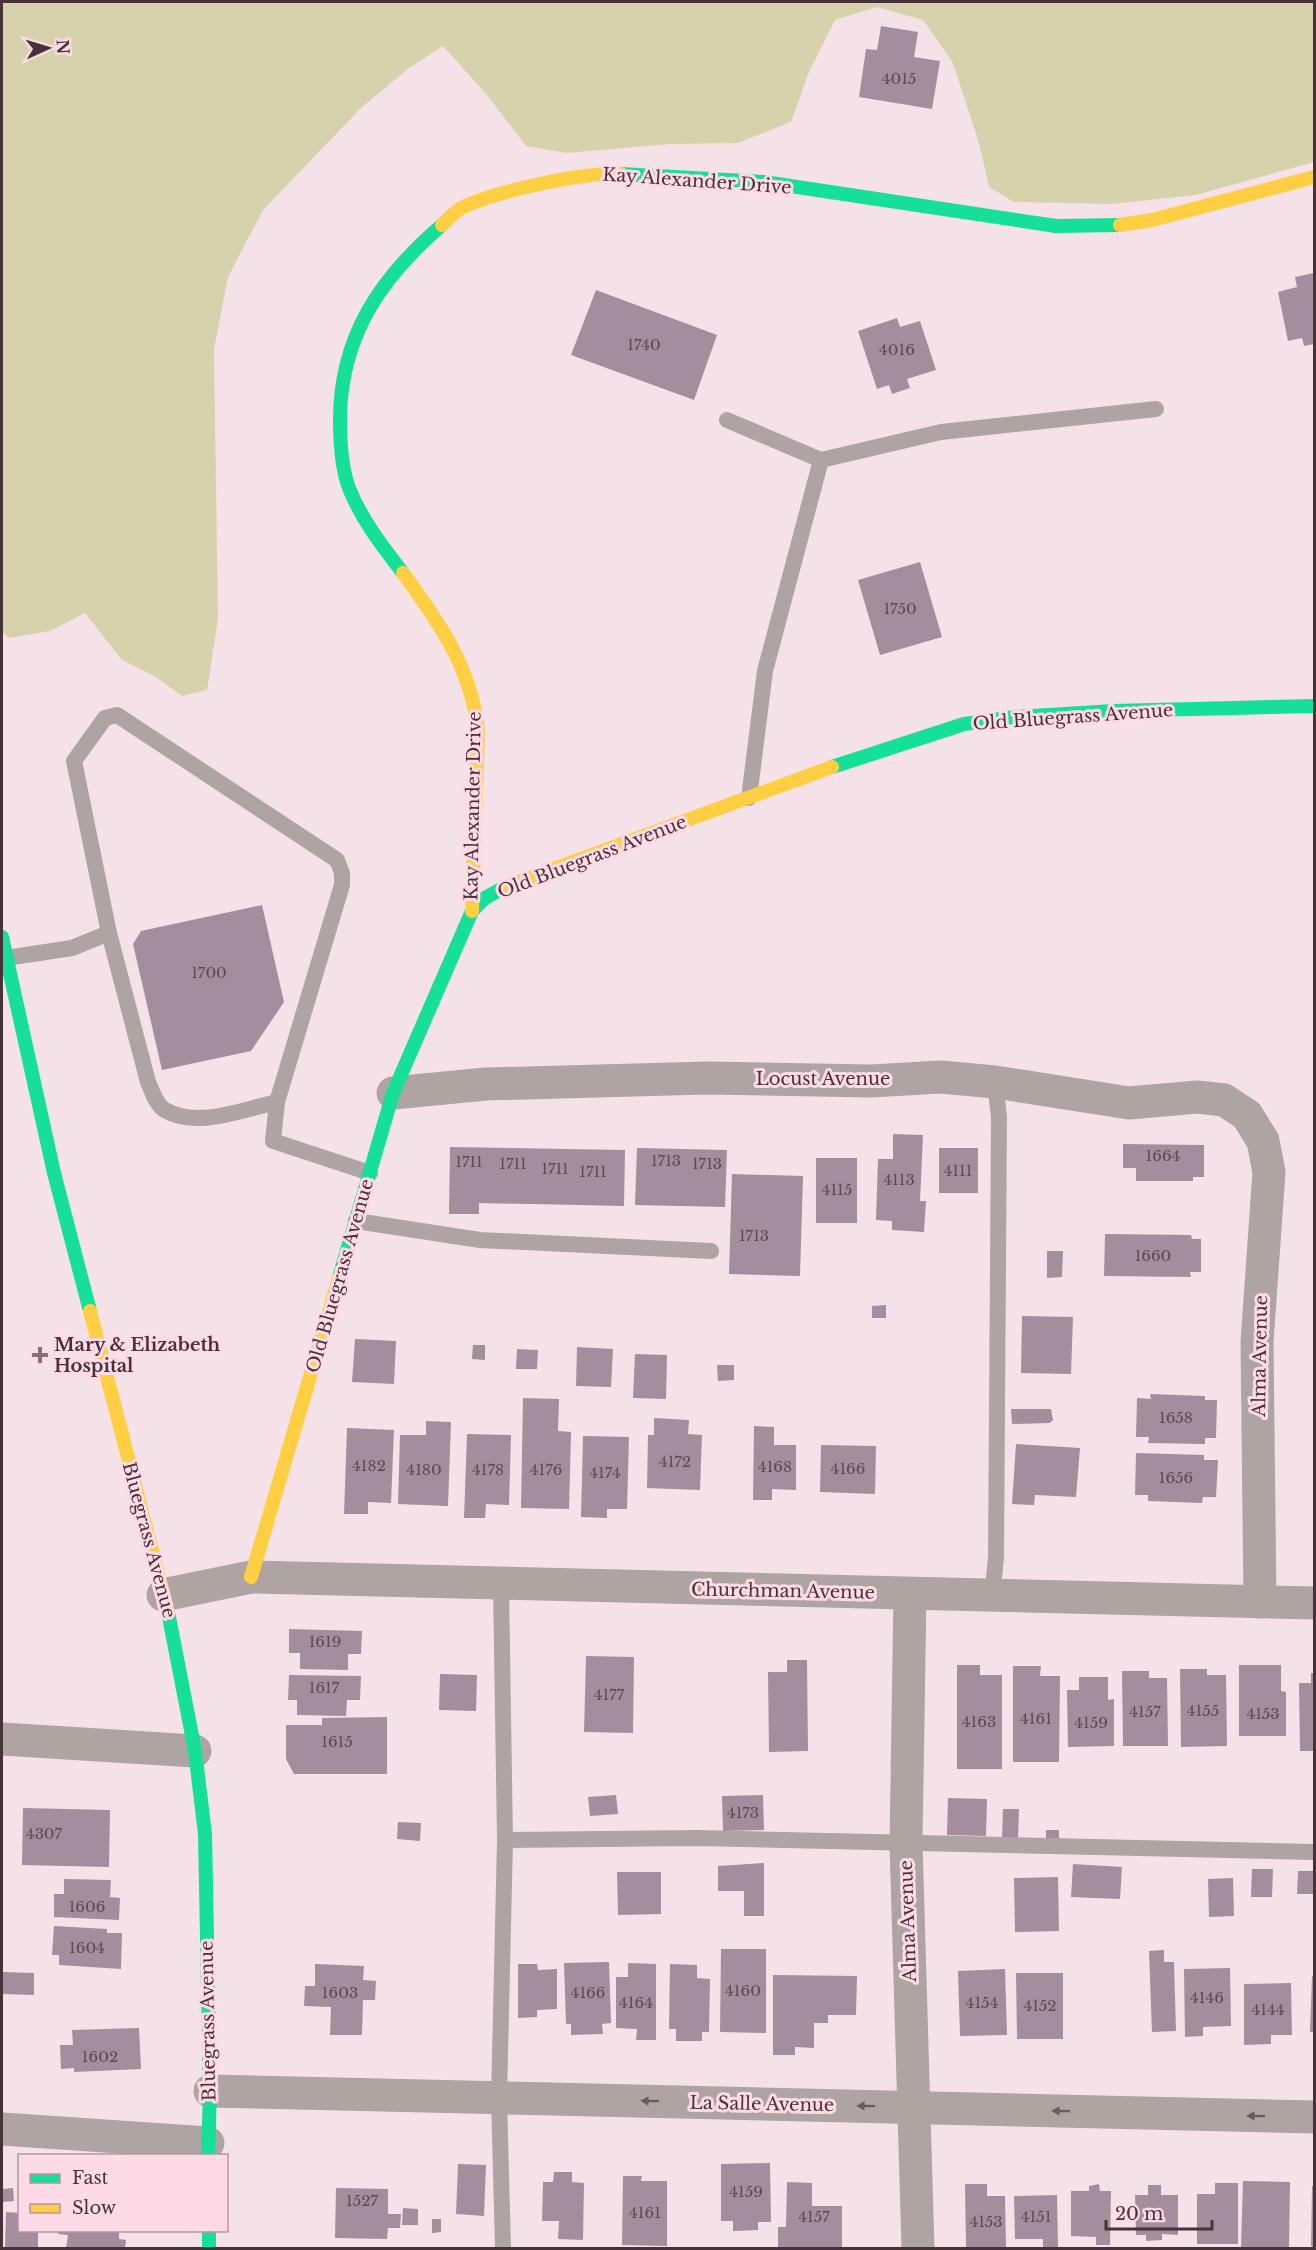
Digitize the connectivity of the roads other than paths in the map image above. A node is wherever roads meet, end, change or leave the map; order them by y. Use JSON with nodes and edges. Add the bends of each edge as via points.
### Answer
{"nodes":[{"id":1,"x":1314,"y":177,"type":"edge"},
{"id":2,"x":1156,"y":409,"type":"dead end"},
{"id":3,"x":727,"y":420,"type":"dead end"},
{"id":4,"x":821,"y":460,"type":"junction"},
{"id":5,"x":1314,"y":706,"type":"edge"},
{"id":6,"x":749,"y":798,"type":"junction"},
{"id":7,"x":472,"y":911,"type":"junction"},
{"id":8,"x":109,"y":933,"type":"junction"},
{"id":9,"x":2,"y":938,"type":"edge"},
{"id":10,"x":6,"y":958,"type":"junction"},
{"id":11,"x":994,"y":1082,"type":"junction"},
{"id":12,"x":393,"y":1093,"type":"junction"},
{"id":13,"x":277,"y":1102,"type":"junction"},
{"id":14,"x":1247,"y":1115,"type":"joint"},
{"id":15,"x":370,"y":1173,"type":"junction"},
{"id":16,"x":356,"y":1221,"type":"junction"},
{"id":17,"x":711,"y":1251,"type":"dead end"},
{"id":18,"x":251,"y":1577,"type":"junction"},
{"id":19,"x":501,"y":1584,"type":"junction"},
{"id":20,"x":910,"y":1594,"type":"junction"},
{"id":21,"x":163,"y":1595,"type":"junction"},
{"id":22,"x":993,"y":1596,"type":"junction"},
{"id":23,"x":1260,"y":1602,"type":"junction"},
{"id":24,"x":1314,"y":1603,"type":"edge"},
{"id":25,"x":2,"y":1739,"type":"edge"},
{"id":26,"x":195,"y":1750,"type":"junction"},
{"id":27,"x":505,"y":1840,"type":"junction"},
{"id":28,"x":906,"y":1844,"type":"junction"},
{"id":29,"x":1314,"y":1852,"type":"edge"},
{"id":30,"x":210,"y":2091,"type":"junction"},
{"id":31,"x":499,"y":2098,"type":"junction"},
{"id":32,"x":913,"y":2108,"type":"junction"},
{"id":33,"x":1314,"y":2117,"type":"edge"},
{"id":34,"x":2,"y":2129,"type":"edge"},
{"id":35,"x":208,"y":2149,"type":"edge"},
{"id":36,"x":209,"y":2232,"type":"edge"},
{"id":37,"x":209,"y":2248,"type":"edge"},
{"id":38,"x":503,"y":2248,"type":"edge"},
{"id":39,"x":918,"y":2248,"type":"edge"}],
"edges":[{"from":1,"to":7,"type":"street","name":"Kay Alexander Drive","via":[[1152,220],[1106,227],[1056,226],[764,182],[600,173],[495,195],[461,208],[417,246],[388,279],[359,327],[347,357],[340,387],[340,445],[349,488],[374,535],[448,637],[465,671],[474,702],[478,731]]},
{"from":2,"to":4,"type":"lane","via":[[941,432]]},
{"from":3,"to":4,"type":"lane"},
{"from":4,"to":6,"type":"lane","via":[[765,671]]},
{"from":5,"to":6,"type":"street","name":"Old Bluegrass Avenue","via":[[1113,711],[964,724]]},
{"from":6,"to":7,"type":"street","name":"Old Bluegrass Avenue","via":[[508,886],[485,898]]},
{"from":7,"to":12,"type":"street","name":"Old Bluegrass Avenue"},
{"from":8,"to":10,"type":"lane","via":[[72,948]]},
{"from":8,"to":13,"type":"lane","via":[[148,1082],[165,1110],[196,1119]]},
{"from":8,"to":13,"type":"lane","via":[[74,761],[105,718],[117,715],[337,860],[342,885]]},
{"from":9,"to":10,"type":"street","name":"Bluegrass Avenue"},
{"from":10,"to":21,"type":"street","name":"Bluegrass Avenue","via":[[54,1173]]},
{"from":11,"to":12,"type":"street","name":"Locust Avenue","via":[[941,1077],[871,1081],[707,1078],[486,1084]]},
{"from":11,"to":14,"type":"street","name":"Locust Avenue","via":[[1129,1103],[1197,1097],[1224,1100]]},
{"from":11,"to":22,"type":"lane","via":[[999,1129]]},
{"from":12,"to":15,"type":"street","name":"Old Bluegrass Avenue"},
{"from":13,"to":15,"type":"lane","via":[[273,1141]]},
{"from":14,"to":23,"type":"street","name":"Alma Avenue","via":[[1263,1141],[1269,1172],[1257,1342]]},
{"from":15,"to":16,"type":"street","name":"Old Bluegrass Avenue"},
{"from":16,"to":17,"type":"lane","via":[[480,1240]]},
{"from":16,"to":18,"type":"street","name":"Old Bluegrass Avenue"},
{"from":18,"to":19,"type":"street","name":"Churchman Avenue"},
{"from":18,"to":21,"type":"street"},
{"from":19,"to":20,"type":"street","name":"Churchman Avenue"},
{"from":19,"to":27,"type":"lane"},
{"from":20,"to":22,"type":"street","name":"Churchman Avenue"},
{"from":20,"to":28,"type":"street","name":"Alma Avenue"},
{"from":21,"to":26,"type":"street","name":"Bluegrass Avenue"},
{"from":22,"to":23,"type":"street","name":"Churchman Avenue"},
{"from":23,"to":24,"type":"street","name":"Churchman Avenue"},
{"from":25,"to":26,"type":"street"},
{"from":26,"to":30,"type":"street","name":"Bluegrass Avenue","via":[[205,1834]]},
{"from":27,"to":28,"type":"lane","via":[[697,1838]]},
{"from":27,"to":31,"type":"lane"},
{"from":28,"to":29,"type":"lane"},
{"from":28,"to":32,"type":"street","name":"Alma Avenue"},
{"from":30,"to":31,"type":"street","name":"La Salle Avenue"},
{"from":30,"to":35,"type":"street","name":"Bluegrass Avenue"},
{"from":32,"to":31,"type":"street","name":"La Salle Avenue","one_way":true},
{"from":31,"to":38,"type":"lane"},
{"from":33,"to":32,"type":"street","name":"La Salle Avenue","one_way":true},
{"from":32,"to":39,"type":"street","name":"Alma Avenue"},
{"from":34,"to":35,"type":"street"},
{"from":36,"to":37,"type":"street"}]}
